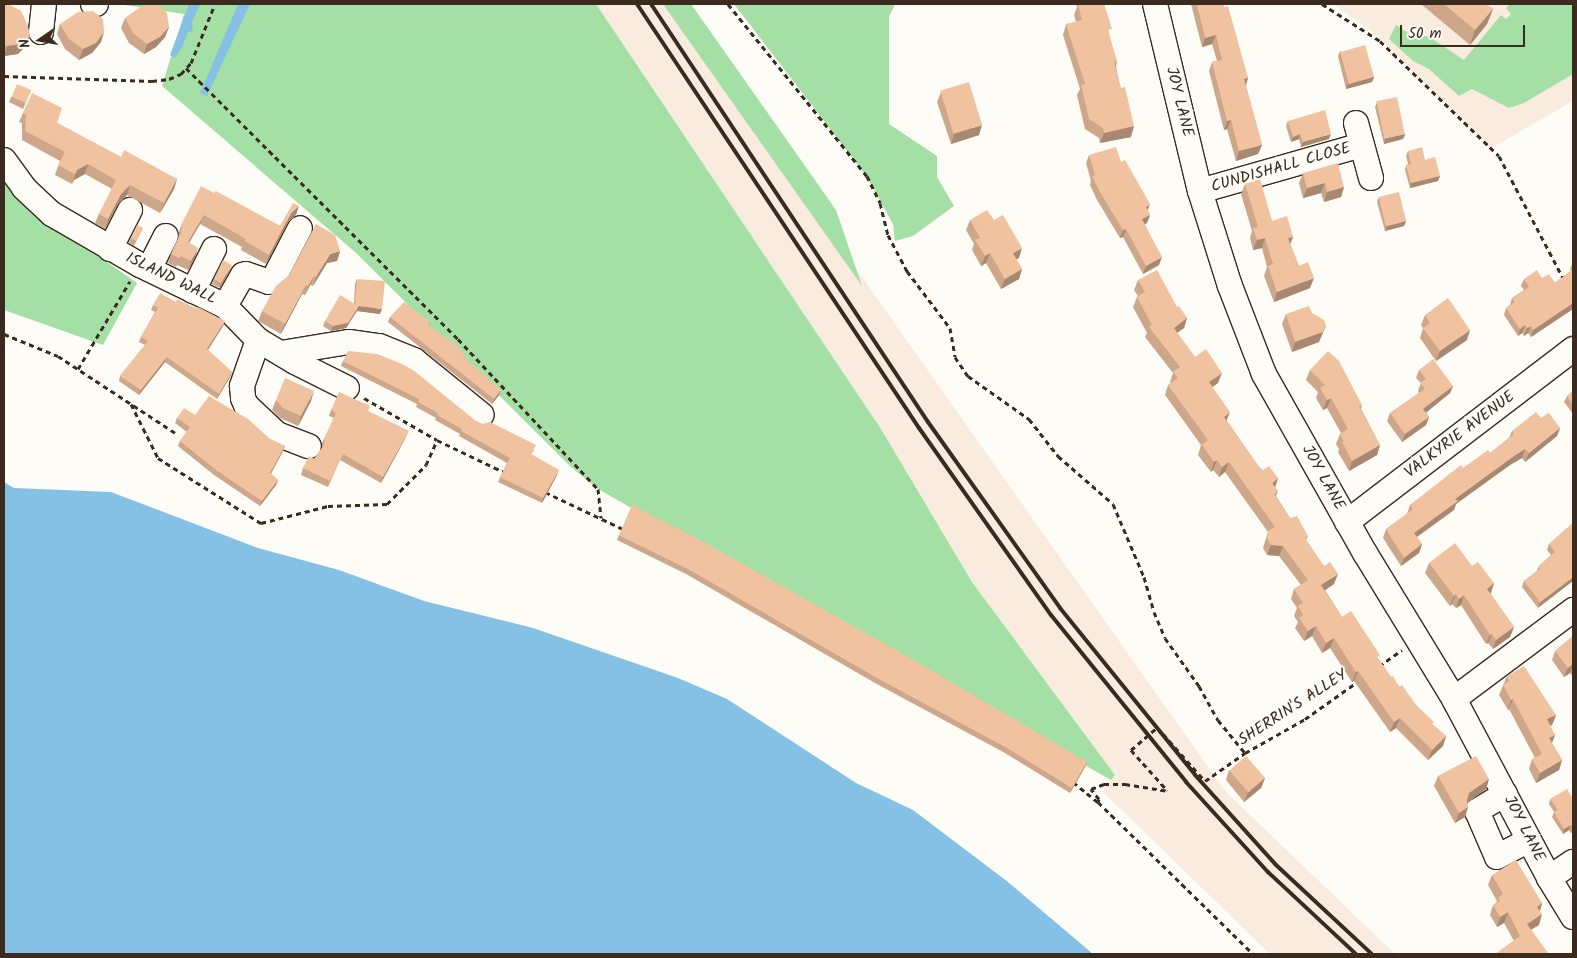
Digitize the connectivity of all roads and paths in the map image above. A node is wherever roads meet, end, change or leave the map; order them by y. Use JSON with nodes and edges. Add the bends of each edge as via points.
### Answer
{"nodes":[{"id":1,"x":44,"y":4,"type":"edge"},
{"id":2,"x":215,"y":4,"type":"edge"},
{"id":3,"x":728,"y":4,"type":"edge"},
{"id":4,"x":1155,"y":4,"type":"edge"},
{"id":5,"x":1322,"y":4,"type":"edge"},
{"id":6,"x":41,"y":32,"type":"dead end"},
{"id":7,"x":186,"y":68,"type":"junction"},
{"id":8,"x":4,"y":76,"type":"edge"},
{"id":9,"x":4,"y":160,"type":"edge"},
{"id":10,"x":1371,"y":178,"type":"dead end"},
{"id":11,"x":1200,"y":191,"type":"junction"},
{"id":12,"x":130,"y":210,"type":"dead end"},
{"id":13,"x":300,"y":228,"type":"dead end"},
{"id":14,"x":166,"y":236,"type":"dead end"},
{"id":15,"x":110,"y":249,"type":"junction"},
{"id":16,"x":214,"y":249,"type":"dead end"},
{"id":17,"x":144,"y":267,"type":"junction"},
{"id":18,"x":1569,"y":289,"type":"edge"},
{"id":19,"x":194,"y":291,"type":"junction"},
{"id":20,"x":225,"y":306,"type":"junction"},
{"id":21,"x":4,"y":334,"type":"edge"},
{"id":22,"x":258,"y":340,"type":"junction"},
{"id":23,"x":1573,"y":348,"type":"edge"},
{"id":24,"x":281,"y":354,"type":"junction"},
{"id":25,"x":78,"y":369,"type":"junction"},
{"id":26,"x":347,"y":388,"type":"joint"},
{"id":27,"x":131,"y":404,"type":"junction"},
{"id":28,"x":482,"y":415,"type":"dead end"},
{"id":29,"x":175,"y":433,"type":"dead end"},
{"id":30,"x":437,"y":440,"type":"junction"},
{"id":31,"x":309,"y":446,"type":"dead end"},
{"id":32,"x":514,"y":477,"type":"edge"},
{"id":33,"x":540,"y":490,"type":"edge"},
{"id":34,"x":601,"y":518,"type":"junction"},
{"id":35,"x":1347,"y":522,"type":"junction"},
{"id":36,"x":628,"y":531,"type":"edge"},
{"id":37,"x":1573,"y":610,"type":"edge"},
{"id":38,"x":1418,"y":638,"type":"junction"},
{"id":39,"x":1378,"y":667,"type":"edge"},
{"id":40,"x":1362,"y":678,"type":"edge"},
{"id":41,"x":1454,"y":699,"type":"junction"},
{"id":42,"x":1245,"y":753,"type":"junction"},
{"id":43,"x":1069,"y":779,"type":"edge"},
{"id":44,"x":1506,"y":794,"type":"junction"},
{"id":45,"x":1098,"y":802,"type":"junction"},
{"id":46,"x":1529,"y":840,"type":"junction"},
{"id":47,"x":1573,"y":862,"type":"edge"},
{"id":48,"x":1550,"y":878,"type":"junction"},
{"id":49,"x":1573,"y":917,"type":"edge"},
{"id":50,"x":1253,"y":954,"type":"edge"}],
"edges":[{"from":1,"to":6,"type":"street"},
{"from":2,"to":7,"type":"path"},
{"from":3,"to":42,"type":"path","via":[[866,176],[880,203],[888,235],[907,271],[950,328],[955,357],[968,376],[1029,419],[1058,456],[1113,504],[1165,638],[1218,720]]},
{"from":4,"to":11,"type":"street","name":"JOY LANE"},
{"from":5,"to":18,"type":"path","via":[[1380,41],[1499,156]]},
{"from":7,"to":8,"type":"path","via":[[169,79],[152,81]]},
{"from":7,"to":34,"type":"path","via":[[458,339],[598,489]]},
{"from":9,"to":15,"type":"street","name":"ISLAND WALL","via":[[24,188],[52,214]]},
{"from":10,"to":11,"type":"street","name":"CUNDISHALL CLOSE","via":[[1359,134]]},
{"from":11,"to":35,"type":"street","name":"JOY LANE","via":[[1230,286],[1264,374]]},
{"from":12,"to":15,"type":"street"},
{"from":13,"to":20,"type":"street","via":[[274,278],[270,282],[243,275]]},
{"from":14,"to":17,"type":"street"},
{"from":15,"to":17,"type":"street","name":"ISLAND WALL"},
{"from":16,"to":19,"type":"street"},
{"from":17,"to":19,"type":"street","name":"ISLAND WALL"},
{"from":17,"to":25,"type":"path"},
{"from":19,"to":20,"type":"street","name":"ISLAND WALL"},
{"from":20,"to":22,"type":"street","name":"ISLAND WALL"},
{"from":21,"to":25,"type":"path","via":[[58,356]]},
{"from":22,"to":24,"type":"street","name":"ISLAND WALL"},
{"from":22,"to":31,"type":"street","via":[[242,386],[246,405],[277,434]]},
{"from":23,"to":35,"type":"street","name":"VALKYRIE AVENUE"},
{"from":24,"to":26,"type":"street","name":"ISLAND WALL"},
{"from":24,"to":28,"type":"street","via":[[349,342],[379,346],[414,360]]},
{"from":25,"to":27,"type":"path"},
{"from":26,"to":30,"type":"path"},
{"from":27,"to":29,"type":"path"},
{"from":27,"to":30,"type":"path","via":[[158,458],[261,523],[328,506],[387,504],[426,464]]},
{"from":30,"to":32,"type":"path"},
{"from":33,"to":34,"type":"path"},
{"from":34,"to":36,"type":"path"},
{"from":35,"to":38,"type":"street","name":"JOY LANE"},
{"from":37,"to":41,"type":"street"},
{"from":38,"to":39,"type":"path"},
{"from":38,"to":41,"type":"street","name":"JOY LANE"},
{"from":40,"to":42,"type":"path","name":"SHERRIN'S ALLEY","via":[[1306,719]]},
{"from":41,"to":44,"type":"street","name":"JOY LANE"},
{"from":42,"to":45,"type":"path","name":"SHERRIN'S ALLEY","bridge":true,"via":[[1205,781],[1157,727],[1131,750],[1168,791],[1104,784],[1091,789]]},
{"from":43,"to":45,"type":"path"},
{"from":44,"to":46,"type":"street","name":"JOY LANE"},
{"from":44,"to":46,"type":"street","via":[[1477,811],[1497,857]]},
{"from":45,"to":50,"type":"path"},
{"from":46,"to":48,"type":"street","name":"JOY LANE"},
{"from":47,"to":48,"type":"street"},
{"from":48,"to":49,"type":"street","name":"JOY LANE"}]}
